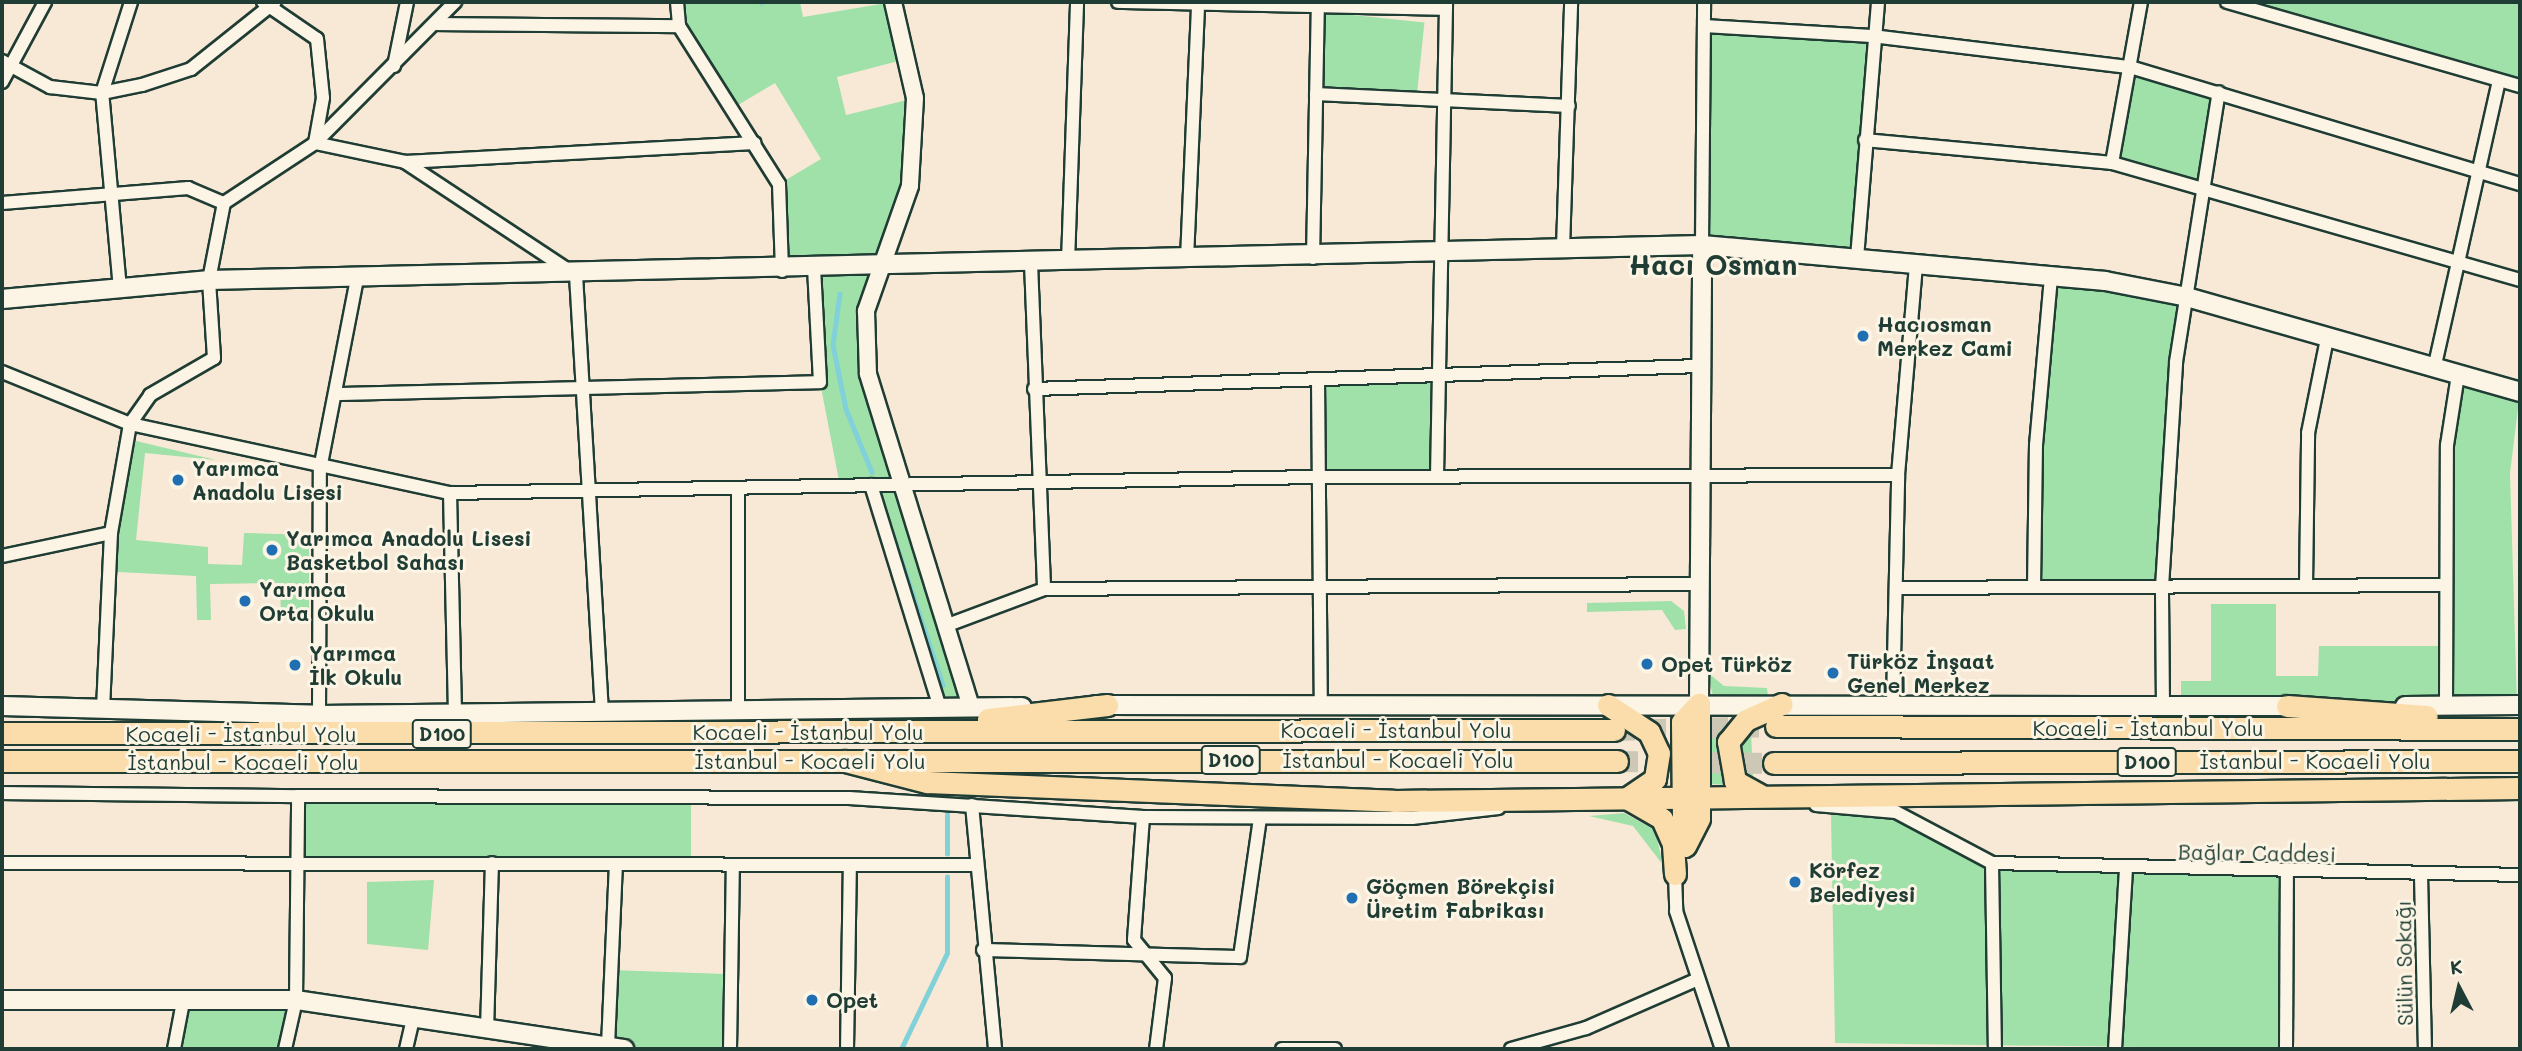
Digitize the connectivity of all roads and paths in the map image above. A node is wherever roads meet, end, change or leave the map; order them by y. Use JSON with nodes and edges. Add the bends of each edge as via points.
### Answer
{"nodes":[{"id":1,"x":45,"y":2,"type":"edge"},
{"id":2,"x":131,"y":2,"type":"edge"},
{"id":3,"x":407,"y":2,"type":"edge"},
{"id":4,"x":455,"y":2,"type":"edge"},
{"id":5,"x":677,"y":2,"type":"edge"},
{"id":6,"x":893,"y":2,"type":"edge"},
{"id":7,"x":1077,"y":2,"type":"edge"},
{"id":8,"x":1118,"y":2,"type":"edge"},
{"id":9,"x":1571,"y":2,"type":"edge"},
{"id":10,"x":1704,"y":2,"type":"edge"},
{"id":11,"x":1878,"y":2,"type":"edge"},
{"id":12,"x":2141,"y":2,"type":"edge"},
{"id":13,"x":2227,"y":2,"type":"edge"},
{"id":14,"x":269,"y":3,"type":"edge"},
{"id":15,"x":1198,"y":3,"type":"edge"},
{"id":16,"x":1317,"y":4,"type":"edge"},
{"id":17,"x":1446,"y":6,"type":"edge"},
{"id":18,"x":437,"y":24,"type":"junction"},
{"id":19,"x":679,"y":26,"type":"junction"},
{"id":20,"x":1704,"y":26,"type":"junction"},
{"id":21,"x":1872,"y":36,"type":"junction"},
{"id":22,"x":6,"y":63,"type":"edge"},
{"id":23,"x":393,"y":67,"type":"junction"},
{"id":24,"x":2130,"y":68,"type":"junction"},
{"id":25,"x":2,"y":82,"type":"edge"},
{"id":26,"x":2498,"y":84,"type":"junction"},
{"id":27,"x":2520,"y":86,"type":"edge"},
{"id":28,"x":2219,"y":92,"type":"junction"},
{"id":29,"x":102,"y":93,"type":"junction"},
{"id":30,"x":1316,"y":94,"type":"junction"},
{"id":31,"x":1444,"y":99,"type":"junction"},
{"id":32,"x":1569,"y":106,"type":"junction"},
{"id":33,"x":1865,"y":140,"type":"junction"},
{"id":34,"x":315,"y":143,"type":"junction"},
{"id":35,"x":754,"y":143,"type":"junction"},
{"id":36,"x":405,"y":162,"type":"junction"},
{"id":37,"x":2112,"y":163,"type":"junction"},
{"id":38,"x":2478,"y":170,"type":"junction"},
{"id":39,"x":2520,"y":184,"type":"edge"},
{"id":40,"x":2202,"y":188,"type":"junction"},
{"id":41,"x":110,"y":194,"type":"junction"},
{"id":42,"x":2,"y":203,"type":"edge"},
{"id":43,"x":224,"y":203,"type":"junction"},
{"id":44,"x":1702,"y":245,"type":"junction"},
{"id":45,"x":1563,"y":248,"type":"junction"},
{"id":46,"x":1440,"y":250,"type":"junction"},
{"id":47,"x":1313,"y":258,"type":"junction"},
{"id":48,"x":1857,"y":258,"type":"junction"},
{"id":49,"x":1187,"y":259,"type":"junction"},
{"id":50,"x":1068,"y":262,"type":"junction"},
{"id":51,"x":1031,"y":263,"type":"junction"},
{"id":52,"x":2458,"y":263,"type":"junction"},
{"id":53,"x":1916,"y":264,"type":"junction"},
{"id":54,"x":877,"y":265,"type":"junction"},
{"id":55,"x":814,"y":269,"type":"junction"},
{"id":56,"x":782,"y":271,"type":"junction"},
{"id":57,"x":576,"y":275,"type":"junction"},
{"id":58,"x":2052,"y":276,"type":"junction"},
{"id":59,"x":357,"y":279,"type":"junction"},
{"id":60,"x":209,"y":280,"type":"junction"},
{"id":61,"x":2520,"y":280,"type":"edge"},
{"id":62,"x":120,"y":289,"type":"junction"},
{"id":63,"x":2187,"y":297,"type":"junction"},
{"id":64,"x":2,"y":299,"type":"edge"},
{"id":65,"x":2327,"y":339,"type":"junction"},
{"id":66,"x":1698,"y":366,"type":"junction"},
{"id":67,"x":2434,"y":369,"type":"junction"},
{"id":68,"x":2,"y":372,"type":"edge"},
{"id":69,"x":1439,"y":375,"type":"junction"},
{"id":70,"x":2458,"y":375,"type":"junction"},
{"id":71,"x":1318,"y":379,"type":"junction"},
{"id":72,"x":1034,"y":389,"type":"junction"},
{"id":73,"x":582,"y":390,"type":"junction"},
{"id":74,"x":2520,"y":392,"type":"edge"},
{"id":75,"x":337,"y":394,"type":"junction"},
{"id":76,"x":130,"y":424,"type":"junction"},
{"id":77,"x":320,"y":469,"type":"junction"},
{"id":78,"x":1699,"y":475,"type":"junction"},
{"id":79,"x":1898,"y":475,"type":"junction"},
{"id":80,"x":1437,"y":476,"type":"junction"},
{"id":81,"x":1317,"y":477,"type":"junction"},
{"id":82,"x":1037,"y":481,"type":"junction"},
{"id":83,"x":871,"y":485,"type":"junction"},
{"id":84,"x":899,"y":485,"type":"junction"},
{"id":85,"x":738,"y":488,"type":"junction"},
{"id":86,"x":450,"y":493,"type":"junction"},
{"id":87,"x":589,"y":495,"type":"junction"},
{"id":88,"x":111,"y":533,"type":"junction"},
{"id":89,"x":2,"y":556,"type":"edge"},
{"id":90,"x":1700,"y":584,"type":"junction"},
{"id":91,"x":2306,"y":585,"type":"junction"},
{"id":92,"x":2446,"y":585,"type":"junction"},
{"id":93,"x":1320,"y":586,"type":"junction"},
{"id":94,"x":2034,"y":587,"type":"junction"},
{"id":95,"x":2162,"y":587,"type":"junction"},
{"id":96,"x":1044,"y":589,"type":"junction"},
{"id":97,"x":1896,"y":589,"type":"junction"},
{"id":98,"x":945,"y":626,"type":"junction"},
{"id":99,"x":1699,"y":704,"type":"junction"},
{"id":100,"x":1893,"y":704,"type":"junction"},
{"id":101,"x":1107,"y":705,"type":"junction"},
{"id":102,"x":1321,"y":705,"type":"junction"},
{"id":103,"x":1608,"y":705,"type":"junction"},
{"id":104,"x":1782,"y":705,"type":"junction"},
{"id":105,"x":2520,"y":705,"type":"edge"},
{"id":106,"x":2,"y":706,"type":"edge"},
{"id":107,"x":2287,"y":706,"type":"junction"},
{"id":108,"x":2446,"y":706,"type":"junction"},
{"id":109,"x":971,"y":707,"type":"junction"},
{"id":110,"x":2163,"y":707,"type":"junction"},
{"id":111,"x":940,"y":708,"type":"junction"},
{"id":112,"x":103,"y":709,"type":"junction"},
{"id":113,"x":738,"y":710,"type":"junction"},
{"id":114,"x":602,"y":711,"type":"junction"},
{"id":115,"x":455,"y":714,"type":"junction"},
{"id":116,"x":318,"y":715,"type":"junction"},
{"id":117,"x":2520,"y":722,"type":"edge"},
{"id":118,"x":1776,"y":726,"type":"tunnel mouth"},
{"id":119,"x":2520,"y":729,"type":"edge"},
{"id":120,"x":1614,"y":730,"type":"tunnel mouth"},
{"id":121,"x":881,"y":731,"type":"junction"},
{"id":122,"x":2,"y":733,"type":"edge"},
{"id":123,"x":2,"y":761,"type":"edge"},
{"id":124,"x":845,"y":761,"type":"junction"},
{"id":125,"x":1617,"y":761,"type":"tunnel mouth"},
{"id":126,"x":2520,"y":761,"type":"edge"},
{"id":127,"x":1774,"y":763,"type":"tunnel mouth"},
{"id":128,"x":2520,"y":788,"type":"edge"},
{"id":129,"x":2,"y":793,"type":"edge"},
{"id":130,"x":298,"y":796,"type":"junction"},
{"id":131,"x":1766,"y":796,"type":"junction"},
{"id":132,"x":1569,"y":797,"type":"junction"},
{"id":133,"x":1627,"y":797,"type":"junction"},
{"id":134,"x":1694,"y":804,"type":"junction"},
{"id":135,"x":972,"y":805,"type":"junction"},
{"id":136,"x":1143,"y":817,"type":"junction"},
{"id":137,"x":1260,"y":818,"type":"junction"},
{"id":138,"x":1673,"y":844,"type":"junction"},
{"id":139,"x":299,"y":862,"type":"junction"},
{"id":140,"x":2,"y":863,"type":"edge"},
{"id":141,"x":492,"y":863,"type":"junction"},
{"id":142,"x":1992,"y":863,"type":"junction"},
{"id":143,"x":616,"y":864,"type":"junction"},
{"id":144,"x":976,"y":865,"type":"junction"},
{"id":145,"x":733,"y":866,"type":"junction"},
{"id":146,"x":850,"y":867,"type":"junction"},
{"id":147,"x":2126,"y":868,"type":"junction"},
{"id":148,"x":2287,"y":873,"type":"junction"},
{"id":149,"x":1675,"y":874,"type":"junction"},
{"id":150,"x":2421,"y":875,"type":"junction"},
{"id":151,"x":2520,"y":875,"type":"edge"},
{"id":152,"x":983,"y":950,"type":"junction"},
{"id":153,"x":1146,"y":954,"type":"junction"},
{"id":154,"x":1698,"y":979,"type":"junction"},
{"id":155,"x":2,"y":1000,"type":"edge"},
{"id":156,"x":296,"y":1000,"type":"junction"},
{"id":157,"x":183,"y":1002,"type":"junction"},
{"id":158,"x":414,"y":1018,"type":"junction"},
{"id":159,"x":487,"y":1030,"type":"junction"},
{"id":160,"x":532,"y":1043,"type":"edge"},
{"id":161,"x":616,"y":1048,"type":"edge"},
{"id":162,"x":174,"y":1049,"type":"edge"},
{"id":163,"x":285,"y":1049,"type":"edge"},
{"id":164,"x":406,"y":1049,"type":"edge"},
{"id":165,"x":730,"y":1049,"type":"edge"},
{"id":166,"x":847,"y":1049,"type":"edge"},
{"id":167,"x":995,"y":1049,"type":"edge"},
{"id":168,"x":1156,"y":1049,"type":"edge"},
{"id":169,"x":1282,"y":1049,"type":"edge"},
{"id":170,"x":1335,"y":1049,"type":"edge"},
{"id":171,"x":1511,"y":1049,"type":"edge"},
{"id":172,"x":1722,"y":1049,"type":"edge"},
{"id":173,"x":1995,"y":1049,"type":"edge"},
{"id":174,"x":2115,"y":1049,"type":"edge"},
{"id":175,"x":2286,"y":1049,"type":"edge"},
{"id":176,"x":2425,"y":1049,"type":"edge"}],
"edges":[{"from":1,"to":22,"type":"street"},
{"from":2,"to":29,"type":"street"},
{"from":3,"to":23,"type":"street"},
{"from":4,"to":18,"type":"street"},
{"from":5,"to":19,"type":"street"},
{"from":6,"to":54,"type":"street","via":[[915,98],[911,173]]},
{"from":7,"to":50,"type":"street"},
{"from":8,"to":15,"type":"street"},
{"from":9,"to":32,"type":"street"},
{"from":10,"to":20,"type":"street"},
{"from":11,"to":21,"type":"street"},
{"from":12,"to":24,"type":"street"},
{"from":13,"to":26,"type":"street"},
{"from":14,"to":29,"type":"street","via":[[191,69]]},
{"from":14,"to":34,"type":"street","via":[[317,39],[323,97]]},
{"from":15,"to":16,"type":"street"},
{"from":15,"to":49,"type":"street"},
{"from":16,"to":17,"type":"street"},
{"from":16,"to":30,"type":"street"},
{"from":17,"to":31,"type":"street"},
{"from":18,"to":19,"type":"street"},
{"from":18,"to":23,"type":"street"},
{"from":19,"to":35,"type":"street"},
{"from":20,"to":21,"type":"street"},
{"from":20,"to":44,"type":"street"},
{"from":21,"to":24,"type":"street"},
{"from":21,"to":33,"type":"street"},
{"from":22,"to":25,"type":"street"},
{"from":22,"to":29,"type":"street","via":[[50,87]]},
{"from":23,"to":34,"type":"street"},
{"from":24,"to":28,"type":"street"},
{"from":24,"to":37,"type":"street"},
{"from":26,"to":27,"type":"street"},
{"from":26,"to":38,"type":"street"},
{"from":28,"to":38,"type":"street"},
{"from":28,"to":40,"type":"street"},
{"from":29,"to":41,"type":"street"},
{"from":30,"to":31,"type":"street"},
{"from":30,"to":47,"type":"street"},
{"from":31,"to":32,"type":"street"},
{"from":31,"to":46,"type":"street"},
{"from":32,"to":45,"type":"street"},
{"from":33,"to":37,"type":"street"},
{"from":33,"to":48,"type":"street"},
{"from":34,"to":36,"type":"street"},
{"from":34,"to":43,"type":"street"},
{"from":35,"to":36,"type":"street"},
{"from":35,"to":56,"type":"street","via":[[779,184]]},
{"from":36,"to":57,"type":"street"},
{"from":37,"to":40,"type":"street"},
{"from":38,"to":39,"type":"street"},
{"from":38,"to":52,"type":"street"},
{"from":40,"to":52,"type":"street"},
{"from":40,"to":63,"type":"street"},
{"from":41,"to":42,"type":"street"},
{"from":41,"to":43,"type":"street","via":[[188,188]]},
{"from":41,"to":62,"type":"street"},
{"from":43,"to":60,"type":"street"},
{"from":44,"to":45,"type":"main road"},
{"from":44,"to":48,"type":"main road"},
{"from":44,"to":66,"type":"main road"},
{"from":45,"to":46,"type":"main road"},
{"from":46,"to":47,"type":"main road"},
{"from":46,"to":69,"type":"street"},
{"from":47,"to":49,"type":"main road"},
{"from":48,"to":53,"type":"main road"},
{"from":49,"to":50,"type":"main road"},
{"from":50,"to":51,"type":"main road"},
{"from":51,"to":54,"type":"main road"},
{"from":51,"to":72,"type":"street"},
{"from":52,"to":61,"type":"street"},
{"from":52,"to":67,"type":"street"},
{"from":53,"to":58,"type":"main road"},
{"from":53,"to":79,"type":"street"},
{"from":54,"to":55,"type":"main road"},
{"from":54,"to":84,"type":"street","via":[[866,311],[867,374]]},
{"from":55,"to":56,"type":"main road"},
{"from":55,"to":73,"type":"street","via":[[820,382]]},
{"from":56,"to":57,"type":"main road"},
{"from":57,"to":59,"type":"main road"},
{"from":57,"to":73,"type":"street"},
{"from":58,"to":63,"type":"main road"},
{"from":58,"to":94,"type":"street","via":[[2036,445]]},
{"from":59,"to":60,"type":"main road"},
{"from":59,"to":75,"type":"street"},
{"from":60,"to":62,"type":"main road"},
{"from":60,"to":76,"type":"street","via":[[214,358],[150,395]]},
{"from":62,"to":64,"type":"main road"},
{"from":63,"to":65,"type":"main road"},
{"from":63,"to":95,"type":"street","via":[[2176,362]]},
{"from":65,"to":67,"type":"main road"},
{"from":65,"to":91,"type":"street","via":[[2308,433]]},
{"from":66,"to":69,"type":"street"},
{"from":66,"to":78,"type":"main road"},
{"from":67,"to":70,"type":"main road"},
{"from":68,"to":76,"type":"street"},
{"from":69,"to":71,"type":"street"},
{"from":69,"to":80,"type":"street"},
{"from":70,"to":74,"type":"main road"},
{"from":70,"to":92,"type":"street","via":[[2447,446]]},
{"from":71,"to":72,"type":"street"},
{"from":71,"to":81,"type":"street"},
{"from":72,"to":82,"type":"street"},
{"from":73,"to":75,"type":"street"},
{"from":73,"to":87,"type":"street"},
{"from":75,"to":77,"type":"street"},
{"from":76,"to":77,"type":"street"},
{"from":76,"to":88,"type":"street"},
{"from":77,"to":86,"type":"street"},
{"from":77,"to":116,"type":"street"},
{"from":78,"to":79,"type":"street"},
{"from":78,"to":80,"type":"street"},
{"from":78,"to":90,"type":"main road"},
{"from":79,"to":97,"type":"street"},
{"from":80,"to":81,"type":"street"},
{"from":81,"to":82,"type":"street"},
{"from":81,"to":93,"type":"street"},
{"from":82,"to":84,"type":"street"},
{"from":82,"to":96,"type":"street"},
{"from":83,"to":84,"type":"street"},
{"from":83,"to":85,"type":"street"},
{"from":83,"to":111,"type":"street"},
{"from":84,"to":98,"type":"street"},
{"from":85,"to":87,"type":"street"},
{"from":85,"to":113,"type":"street"},
{"from":86,"to":87,"type":"street"},
{"from":86,"to":115,"type":"street"},
{"from":87,"to":114,"type":"street"},
{"from":88,"to":89,"type":"street"},
{"from":88,"to":112,"type":"street"},
{"from":90,"to":93,"type":"street"},
{"from":90,"to":99,"type":"main road"},
{"from":91,"to":92,"type":"street"},
{"from":91,"to":95,"type":"street"},
{"from":92,"to":108,"type":"street"},
{"from":93,"to":96,"type":"street"},
{"from":93,"to":102,"type":"street"},
{"from":94,"to":95,"type":"street"},
{"from":94,"to":97,"type":"street"},
{"from":95,"to":110,"type":"street"},
{"from":96,"to":98,"type":"street"},
{"from":97,"to":100,"type":"street"},
{"from":98,"to":109,"type":"street"},
{"from":99,"to":103,"type":"main road"},
{"from":99,"to":104,"type":"main road"},
{"from":99,"to":134,"type":"highway","via":[[1682,722]]},
{"from":100,"to":104,"type":"main road"},
{"from":100,"to":110,"type":"main road"},
{"from":101,"to":102,"type":"main road"},
{"from":101,"to":109,"type":"main road"},
{"from":101,"to":121,"type":"highway"},
{"from":102,"to":103,"type":"main road"},
{"from":103,"to":133,"type":"highway","via":[[1643,726],[1659,753],[1655,779]]},
{"from":104,"to":131,"type":"highway","via":[[1746,720],[1728,742],[1735,781]]},
{"from":105,"to":108,"type":"main road"},
{"from":106,"to":112,"type":"main road"},
{"from":107,"to":108,"type":"main road"},
{"from":107,"to":110,"type":"main road"},
{"from":107,"to":117,"type":"highway"},
{"from":109,"to":111,"type":"main road"},
{"from":111,"to":113,"type":"main road"},
{"from":112,"to":116,"type":"main road"},
{"from":113,"to":114,"type":"main road"},
{"from":114,"to":115,"type":"main road"},
{"from":115,"to":116,"type":"main road"},
{"from":118,"to":119,"type":"highway","name":"Kocaeli - İstanbul Yolu","number":"D100"},
{"from":120,"to":121,"type":"highway","name":"Kocaeli - İstanbul Yolu","number":"D100"},
{"from":121,"to":122,"type":"highway","name":"Kocaeli - İstanbul Yolu","number":"D100"},
{"from":123,"to":124,"type":"highway","name":"İstanbul - Kocaeli Yolu","number":"D100"},
{"from":124,"to":125,"type":"highway","name":"İstanbul - Kocaeli Yolu","number":"D100"},
{"from":124,"to":132,"type":"highway","via":[[927,782],[1017,788],[1394,801]]},
{"from":126,"to":127,"type":"highway","name":"İstanbul - Kocaeli Yolu","number":"D100"},
{"from":128,"to":131,"type":"highway"},
{"from":129,"to":130,"type":"street"},
{"from":130,"to":135,"type":"street"},
{"from":130,"to":139,"type":"street"},
{"from":131,"to":134,"type":"highway"},
{"from":131,"to":142,"type":"street","via":[[1896,813]]},
{"from":132,"to":133,"type":"highway"},
{"from":132,"to":137,"type":"street","via":[[1412,818]]},
{"from":133,"to":134,"type":"highway"},
{"from":133,"to":138,"type":"highway","via":[[1662,819]]},
{"from":134,"to":138,"type":"highway"},
{"from":134,"to":149,"type":"highway"},
{"from":135,"to":136,"type":"street"},
{"from":135,"to":144,"type":"street"},
{"from":136,"to":137,"type":"street"},
{"from":136,"to":153,"type":"street","via":[[1134,940]]},
{"from":137,"to":153,"type":"street","via":[[1240,957]]},
{"from":138,"to":149,"type":"highway"},
{"from":139,"to":140,"type":"street"},
{"from":139,"to":141,"type":"street"},
{"from":139,"to":156,"type":"street"},
{"from":141,"to":143,"type":"street"},
{"from":141,"to":159,"type":"street"},
{"from":142,"to":147,"type":"street","name":"Bağlar Caddesi"},
{"from":142,"to":173,"type":"street"},
{"from":143,"to":145,"type":"street"},
{"from":143,"to":161,"type":"street"},
{"from":144,"to":146,"type":"street"},
{"from":144,"to":152,"type":"street"},
{"from":145,"to":146,"type":"street"},
{"from":145,"to":165,"type":"street"},
{"from":146,"to":166,"type":"street"},
{"from":147,"to":148,"type":"street","name":"Bağlar Caddesi"},
{"from":147,"to":174,"type":"street"},
{"from":148,"to":150,"type":"street","name":"Bağlar Caddesi"},
{"from":148,"to":175,"type":"street"},
{"from":149,"to":154,"type":"street","via":[[1676,911]]},
{"from":150,"to":151,"type":"street","name":"Bağlar Caddesi"},
{"from":150,"to":176,"type":"street","name":"Sülün Sokağı"},
{"from":152,"to":153,"type":"street"},
{"from":152,"to":167,"type":"street"},
{"from":153,"to":168,"type":"street","via":[[1165,978]]},
{"from":154,"to":171,"type":"street","via":[[1586,1028]]},
{"from":154,"to":172,"type":"street"},
{"from":155,"to":157,"type":"main road"},
{"from":156,"to":157,"type":"main road"},
{"from":156,"to":158,"type":"main road"},
{"from":156,"to":163,"type":"street"},
{"from":157,"to":162,"type":"street"},
{"from":158,"to":159,"type":"main road"},
{"from":158,"to":164,"type":"street"},
{"from":159,"to":160,"type":"main road"},
{"from":160,"to":161,"type":"main road"},
{"from":169,"to":170,"type":"street"}]}
